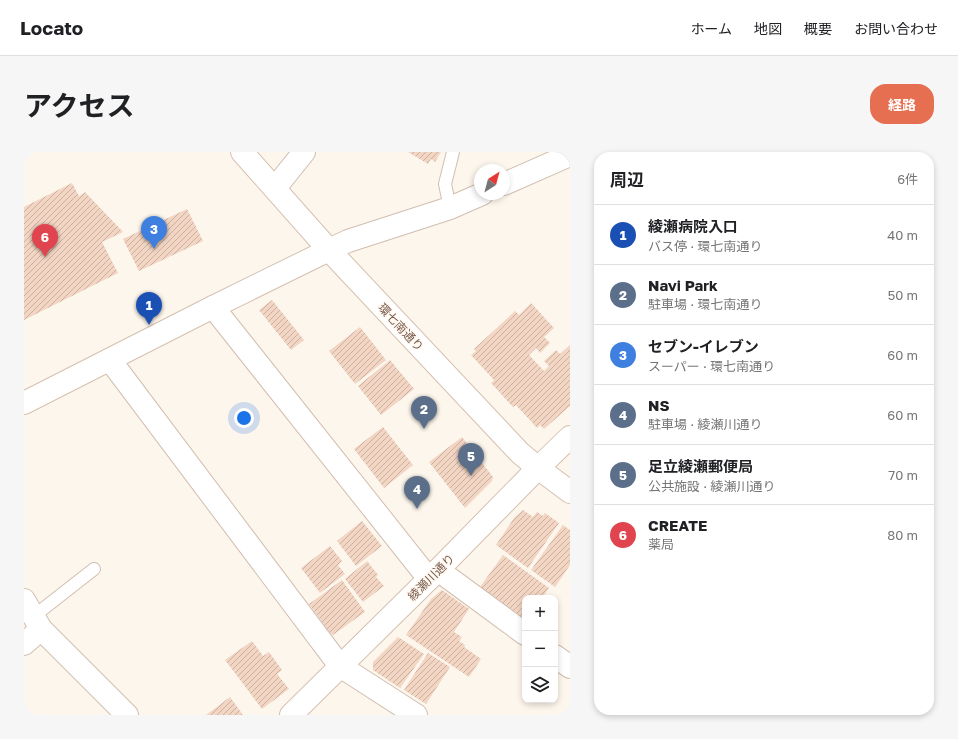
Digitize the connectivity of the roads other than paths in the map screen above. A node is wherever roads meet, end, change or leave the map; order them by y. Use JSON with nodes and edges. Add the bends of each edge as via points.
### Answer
{"nodes":[{"id":1,"x":242,"y":152,"type":"edge"},
{"id":2,"x":304,"y":152,"type":"edge"},
{"id":3,"x":453,"y":152,"type":"edge"},
{"id":4,"x":570,"y":155,"type":"edge"},
{"id":5,"x":510,"y":181,"type":"edge"},
{"id":6,"x":275,"y":188,"type":"junction"},
{"id":7,"x":474,"y":198,"type":"edge"},
{"id":8,"x":450,"y":208,"type":"junction"},
{"id":9,"x":328,"y":250,"type":"junction"},
{"id":10,"x":213,"y":307,"type":"junction"},
{"id":11,"x":110,"y":360,"type":"junction"},
{"id":12,"x":24,"y":403,"type":"edge"},
{"id":13,"x":570,"y":437,"type":"edge"},
{"id":14,"x":538,"y":468,"type":"junction"},
{"id":15,"x":570,"y":492,"type":"edge"},
{"id":16,"x":94,"y":569,"type":"dead end"},
{"id":17,"x":434,"y":574,"type":"junction"},
{"id":18,"x":33,"y":615,"type":"edge"},
{"id":19,"x":522,"y":632,"type":"edge"},
{"id":20,"x":24,"y":644,"type":"edge"},
{"id":21,"x":558,"y":658,"type":"edge"},
{"id":22,"x":340,"y":666,"type":"junction"},
{"id":23,"x":570,"y":667,"type":"edge"},
{"id":24,"x":127,"y":715,"type":"edge"},
{"id":25,"x":291,"y":715,"type":"edge"},
{"id":26,"x":416,"y":715,"type":"edge"}],
"edges":[{"from":1,"to":6,"type":"street","name":"環七南通り"},
{"from":2,"to":6,"type":"street"},
{"from":3,"to":8,"type":"lane","via":[[445,184]]},
{"from":4,"to":5,"type":"street"},
{"from":6,"to":9,"type":"street","name":"環七南通り"},
{"from":7,"to":8,"type":"street"},
{"from":8,"to":9,"type":"street"},
{"from":9,"to":10,"type":"street"},
{"from":9,"to":14,"type":"street","name":"環七南通り","via":[[520,453]]},
{"from":10,"to":11,"type":"street"},
{"from":10,"to":17,"type":"street"},
{"from":11,"to":12,"type":"street"},
{"from":11,"to":22,"type":"street"},
{"from":13,"to":14,"type":"street","name":"綾瀬川通り"},
{"from":14,"to":15,"type":"street","name":"環七南通り"},
{"from":14,"to":17,"type":"street","name":"綾瀬川通り"},
{"from":16,"to":18,"type":"lane"},
{"from":17,"to":19,"type":"street"},
{"from":17,"to":22,"type":"street","name":"綾瀬川通り"},
{"from":18,"to":20,"type":"street"},
{"from":18,"to":24,"type":"street"},
{"from":21,"to":23,"type":"street"},
{"from":22,"to":25,"type":"street","name":"綾瀬川通り"},
{"from":22,"to":26,"type":"street"}]}
